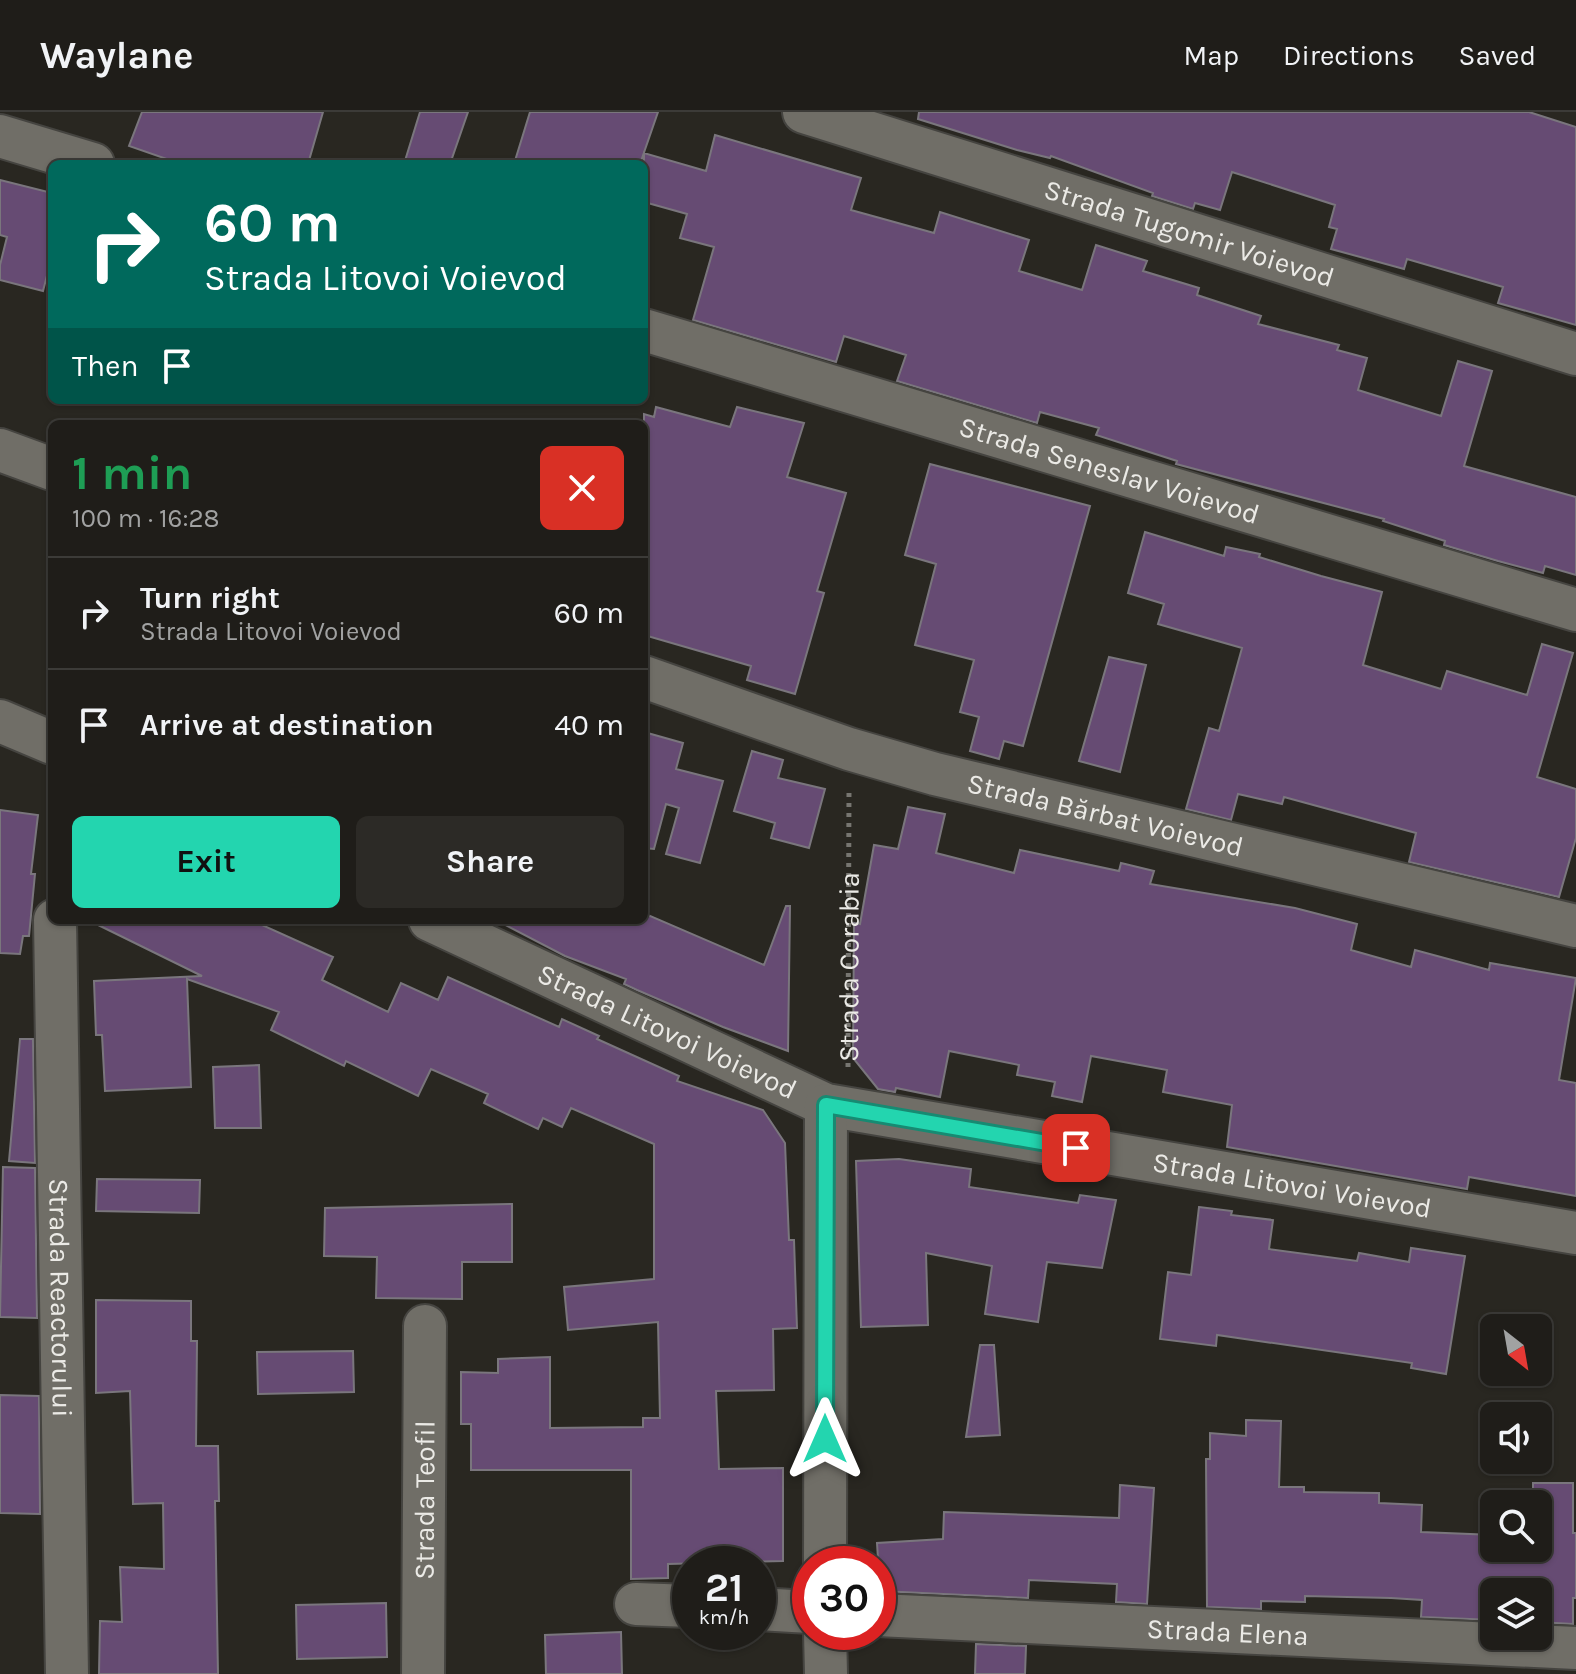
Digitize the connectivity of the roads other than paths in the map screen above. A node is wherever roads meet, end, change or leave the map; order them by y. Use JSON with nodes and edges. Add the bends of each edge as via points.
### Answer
{"nodes":[{"id":1,"x":804,"y":112,"type":"edge"},
{"id":2,"x":0,"y":136,"type":"edge"},
{"id":3,"x":80,"y":160,"type":"edge"},
{"id":4,"x":648,"y":331,"type":"edge"},
{"id":5,"x":1576,"y":354,"type":"edge"},
{"id":6,"x":0,"y":450,"type":"edge"},
{"id":7,"x":48,"y":468,"type":"edge"},
{"id":8,"x":1576,"y":610,"type":"edge"},
{"id":9,"x":648,"y":678,"type":"edge"},
{"id":10,"x":0,"y":721,"type":"edge"},
{"id":11,"x":48,"y":741,"type":"edge"},
{"id":12,"x":55,"y":924,"type":"edge"},
{"id":13,"x":439,"y":924,"type":"edge"},
{"id":14,"x":1576,"y":926,"type":"edge"},
{"id":15,"x":826,"y":1105,"type":"junction"},
{"id":16,"x":1576,"y":1233,"type":"edge"},
{"id":17,"x":425,"y":1326,"type":"dead end"},
{"id":18,"x":825,"y":1546,"type":"edge"},
{"id":19,"x":636,"y":1604,"type":"dead end"},
{"id":20,"x":672,"y":1605,"type":"edge"},
{"id":21,"x":896,"y":1616,"type":"edge"},
{"id":22,"x":1576,"y":1648,"type":"edge"},
{"id":23,"x":825,"y":1650,"type":"edge"},
{"id":24,"x":67,"y":1674,"type":"edge"},
{"id":25,"x":423,"y":1674,"type":"edge"},
{"id":26,"x":826,"y":1674,"type":"edge"}],
"edges":[{"from":1,"to":5,"type":"street","name":"Strada Tugomir Voievod"},
{"from":2,"to":3,"type":"street"},
{"from":4,"to":8,"type":"street","name":"Strada Seneslav Voievod"},
{"from":6,"to":7,"type":"street"},
{"from":9,"to":14,"type":"street","name":"Strada Bărbat Voievod","via":[[935,774]]},
{"from":10,"to":11,"type":"street"},
{"from":12,"to":24,"type":"street","name":"Strada Reactorului"},
{"from":13,"to":15,"type":"street","name":"Strada Litovoi Voievod"},
{"from":15,"to":16,"type":"street","name":"Strada Litovoi Voievod"},
{"from":15,"to":18,"type":"street"},
{"from":17,"to":25,"type":"street","name":"Strada Teofil"},
{"from":19,"to":20,"type":"street"},
{"from":21,"to":22,"type":"street","name":"Strada Elena"},
{"from":23,"to":26,"type":"street"}]}
